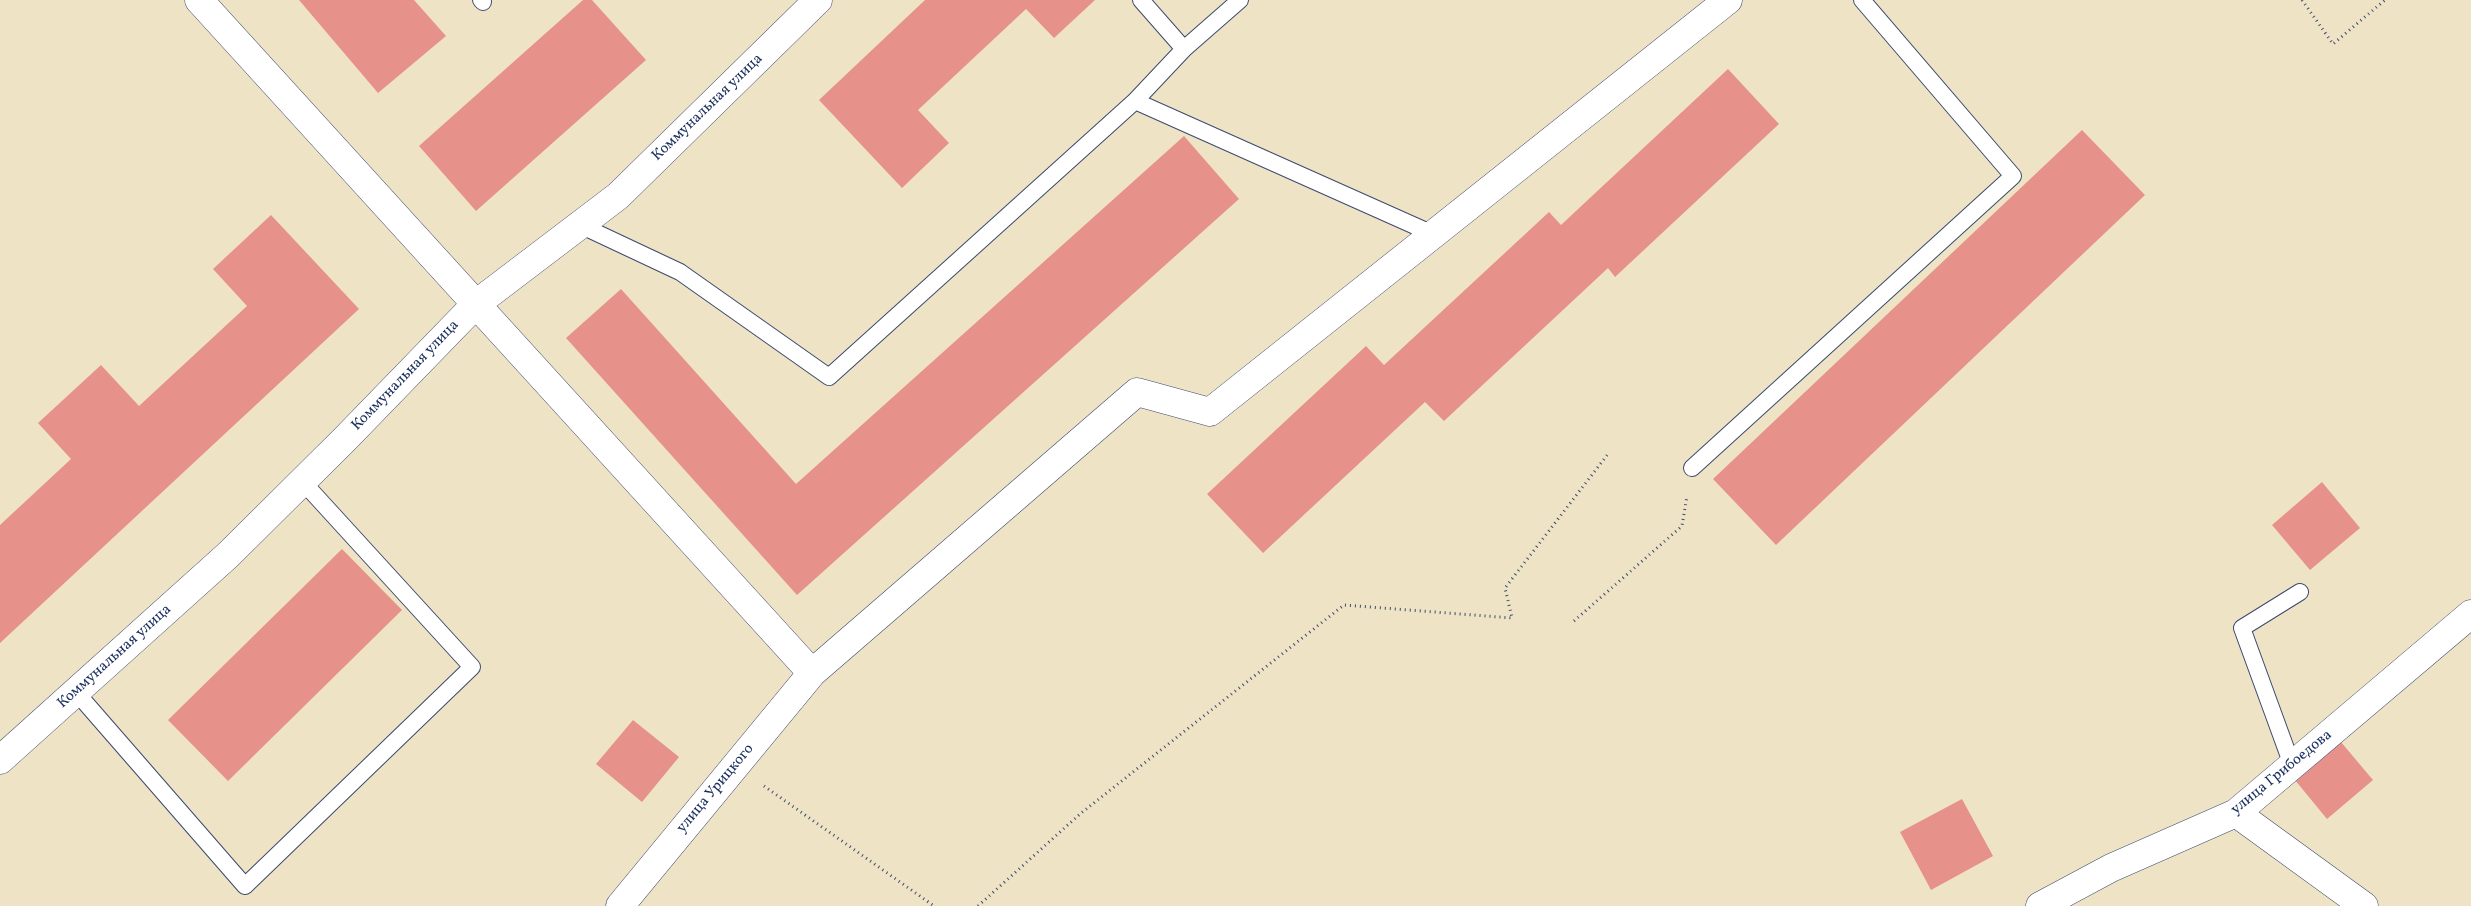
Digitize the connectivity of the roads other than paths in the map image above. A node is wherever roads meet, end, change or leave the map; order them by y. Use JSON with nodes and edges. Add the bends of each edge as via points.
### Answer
{"nodes":[{"id":1,"x":199,"y":0,"type":"edge"},
{"id":2,"x":818,"y":0,"type":"edge"},
{"id":3,"x":1141,"y":0,"type":"edge"},
{"id":4,"x":1240,"y":0,"type":"edge"},
{"id":5,"x":1728,"y":0,"type":"edge"},
{"id":6,"x":1862,"y":0,"type":"edge"},
{"id":7,"x":1184,"y":49,"type":"junction"},
{"id":8,"x":1135,"y":101,"type":"junction"},
{"id":9,"x":580,"y":225,"type":"junction"},
{"id":10,"x":1433,"y":234,"type":"junction"},
{"id":11,"x":476,"y":304,"type":"junction"},
{"id":12,"x":1692,"y":468,"type":"road end"},
{"id":13,"x":303,"y":482,"type":"junction"},
{"id":14,"x":2300,"y":592,"type":"dead end"},
{"id":15,"x":2471,"y":614,"type":"edge"},
{"id":16,"x":812,"y":673,"type":"junction"},
{"id":17,"x":76,"y":692,"type":"junction"},
{"id":18,"x":0,"y":760,"type":"edge"},
{"id":19,"x":2292,"y":765,"type":"junction"},
{"id":20,"x":2236,"y":814,"type":"junction"},
{"id":21,"x":620,"y":906,"type":"edge"},
{"id":22,"x":2040,"y":906,"type":"edge"},
{"id":23,"x":2364,"y":906,"type":"edge"}],
"edges":[{"from":1,"to":11,"type":"street"},
{"from":2,"to":9,"type":"street","name":"Коммунальная улица","via":[[618,196]]},
{"from":3,"to":7,"type":"lane"},
{"from":4,"to":7,"type":"lane"},
{"from":5,"to":10,"type":"street"},
{"from":6,"to":12,"type":"lane","via":[[2013,176]]},
{"from":7,"to":8,"type":"lane"},
{"from":8,"to":9,"type":"lane","via":[[828,377],[680,272]]},
{"from":8,"to":10,"type":"lane"},
{"from":9,"to":11,"type":"street","name":"Коммунальная улица"},
{"from":10,"to":16,"type":"street","name":"улица Урицкого","via":[[1210,412],[1137,392]]},
{"from":11,"to":13,"type":"street","name":"Коммунальная улица"},
{"from":11,"to":16,"type":"street"},
{"from":13,"to":17,"type":"street","name":"Коммунальная улица","via":[[228,556]]},
{"from":13,"to":17,"type":"lane","via":[[472,667],[246,886]]},
{"from":14,"to":19,"type":"lane","via":[[2242,628]]},
{"from":15,"to":19,"type":"street","name":"улица Грибоедова"},
{"from":16,"to":21,"type":"street","name":"улица Урицкого"},
{"from":17,"to":18,"type":"street","name":"Коммунальная улица"},
{"from":19,"to":20,"type":"street","name":"улица Грибоедова"},
{"from":20,"to":22,"type":"street","name":"улица Грибоедова","via":[[2111,868]]},
{"from":20,"to":23,"type":"street"}]}
